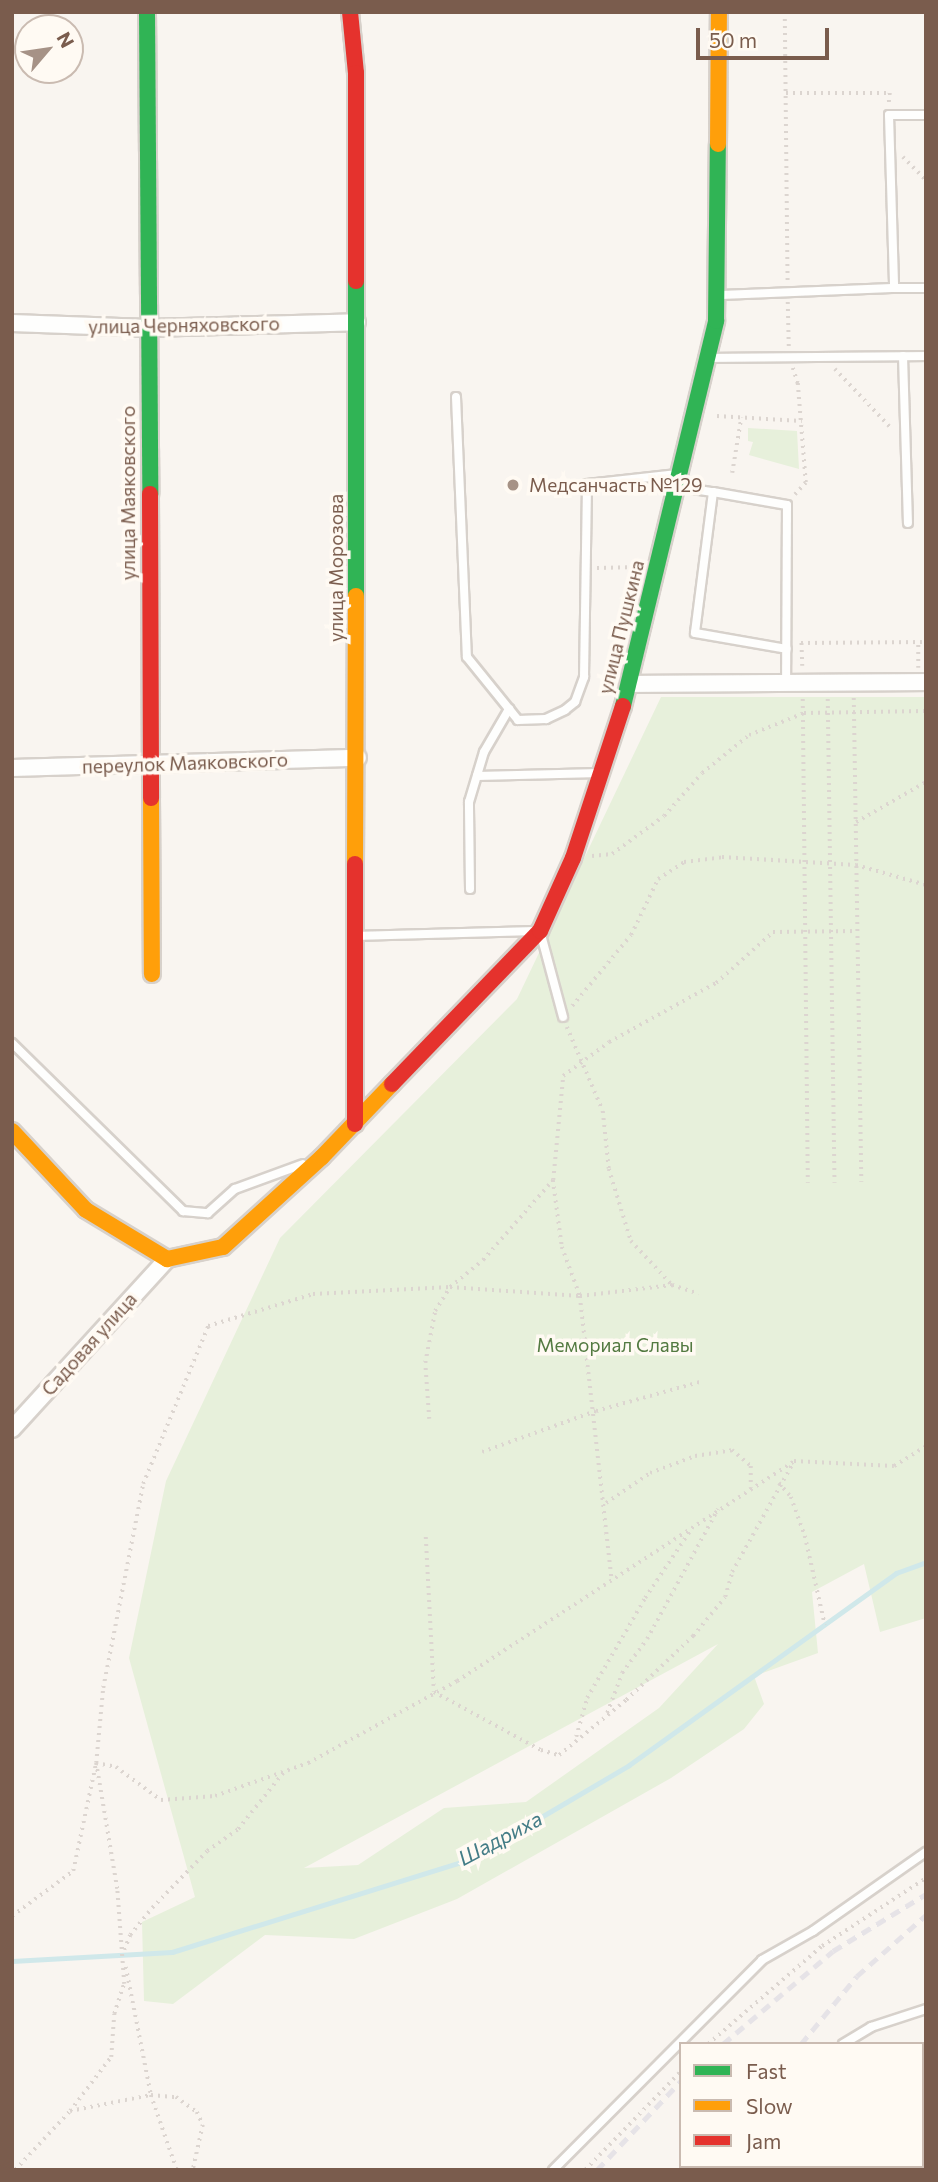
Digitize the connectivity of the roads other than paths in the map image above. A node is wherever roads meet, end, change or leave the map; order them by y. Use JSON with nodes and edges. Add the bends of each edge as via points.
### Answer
{"nodes":[{"id":1,"x":148,"y":12,"type":"edge"},
{"id":2,"x":350,"y":12,"type":"edge"},
{"id":3,"x":719,"y":12,"type":"edge"},
{"id":4,"x":926,"y":115,"type":"edge"},
{"id":5,"x":894,"y":288,"type":"junction"},
{"id":6,"x":926,"y":288,"type":"edge"},
{"id":7,"x":716,"y":295,"type":"junction"},
{"id":8,"x":356,"y":322,"type":"junction"},
{"id":9,"x":12,"y":323,"type":"edge"},
{"id":10,"x":148,"y":328,"type":"junction"},
{"id":11,"x":903,"y":356,"type":"junction"},
{"id":12,"x":926,"y":356,"type":"edge"},
{"id":13,"x":708,"y":358,"type":"junction"},
{"id":14,"x":456,"y":397,"type":"dead end"},
{"id":15,"x":679,"y":480,"type":"junction"},
{"id":16,"x":713,"y":492,"type":"junction"},
{"id":17,"x":908,"y":523,"type":"dead end"},
{"id":18,"x":787,"y":649,"type":"junction"},
{"id":19,"x":926,"y":682,"type":"edge"},
{"id":20,"x":786,"y":683,"type":"junction"},
{"id":21,"x":630,"y":684,"type":"junction"},
{"id":22,"x":509,"y":709,"type":"junction"},
{"id":23,"x":358,"y":758,"type":"junction"},
{"id":24,"x":151,"y":764,"type":"junction"},
{"id":25,"x":12,"y":768,"type":"edge"},
{"id":26,"x":600,"y":774,"type":"junction"},
{"id":27,"x":477,"y":776,"type":"junction"},
{"id":28,"x":470,"y":889,"type":"dead end"},
{"id":29,"x":540,"y":931,"type":"junction"},
{"id":30,"x":358,"y":936,"type":"junction"},
{"id":31,"x":152,"y":974,"type":"dead end"},
{"id":32,"x":563,"y":1017,"type":"road end"},
{"id":33,"x":12,"y":1043,"type":"edge"},
{"id":34,"x":355,"y":1124,"type":"junction"},
{"id":35,"x":12,"y":1131,"type":"edge"},
{"id":36,"x":322,"y":1157,"type":"junction"},
{"id":37,"x":167,"y":1259,"type":"junction"},
{"id":38,"x":12,"y":1430,"type":"edge"},
{"id":39,"x":926,"y":1852,"type":"edge"},
{"id":40,"x":926,"y":2009,"type":"edge"},
{"id":41,"x":680,"y":2042,"type":"edge"},
{"id":42,"x":846,"y":2042,"type":"edge"},
{"id":43,"x":679,"y":2043,"type":"edge"},
{"id":44,"x":552,"y":2170,"type":"edge"}],
"edges":[{"from":1,"to":10,"type":"street","name":"улица Маяковского"},
{"from":2,"to":8,"type":"street","name":"улица Морозова","via":[[356,73]]},
{"from":3,"to":7,"type":"street","name":"улица Пушкина"},
{"from":4,"to":5,"type":"lane","via":[[889,115]]},
{"from":5,"to":6,"type":"lane"},
{"from":5,"to":7,"type":"lane"},
{"from":7,"to":13,"type":"street","name":"улица Пушкина"},
{"from":8,"to":10,"type":"street","name":"улица Черняховского"},
{"from":8,"to":23,"type":"street","name":"улица Морозова"},
{"from":9,"to":10,"type":"street","name":"улица Черняховского"},
{"from":10,"to":24,"type":"street","name":"улица Маяковского"},
{"from":11,"to":12,"type":"lane"},
{"from":11,"to":13,"type":"lane"},
{"from":11,"to":17,"type":"lane"},
{"from":13,"to":15,"type":"street","name":"улица Пушкина"},
{"from":14,"to":22,"type":"lane","via":[[467,657]]},
{"from":15,"to":16,"type":"lane"},
{"from":15,"to":21,"type":"street","name":"улица Пушкина"},
{"from":15,"to":22,"type":"lane","via":[[587,484],[584,677],[575,702],[546,719],[518,720]]},
{"from":16,"to":18,"type":"lane","via":[[787,505]]},
{"from":16,"to":18,"type":"lane","via":[[695,633]]},
{"from":18,"to":20,"type":"lane"},
{"from":19,"to":20,"type":"street"},
{"from":20,"to":21,"type":"street"},
{"from":21,"to":26,"type":"street","name":"улица Пушкина"},
{"from":22,"to":27,"type":"lane","via":[[484,752]]},
{"from":23,"to":24,"type":"street","name":"переулок Маяковского"},
{"from":23,"to":30,"type":"street","name":"улица Морозова"},
{"from":24,"to":25,"type":"street","name":"переулок Маяковского"},
{"from":24,"to":31,"type":"street","name":"улица Маяковского"},
{"from":26,"to":27,"type":"lane"},
{"from":26,"to":29,"type":"street","name":"улица Пушкина","via":[[573,858]]},
{"from":27,"to":28,"type":"lane","via":[[469,802]]},
{"from":29,"to":30,"type":"lane"},
{"from":29,"to":32,"type":"lane"},
{"from":29,"to":34,"type":"street","name":"улица Пушкина"},
{"from":30,"to":34,"type":"street","name":"улица Морозова"},
{"from":33,"to":36,"type":"lane","via":[[183,1211],[208,1213],[235,1189]]},
{"from":34,"to":36,"type":"street","name":"улица Пушкина"},
{"from":35,"to":37,"type":"street","via":[[86,1210]]},
{"from":36,"to":37,"type":"street","name":"улица Пушкина","via":[[223,1248]]},
{"from":37,"to":38,"type":"street","name":"Садовая улица"},
{"from":39,"to":41,"type":"lane","via":[[762,1960]]},
{"from":40,"to":42,"type":"lane","via":[[872,2027]]},
{"from":43,"to":44,"type":"lane"}]}
